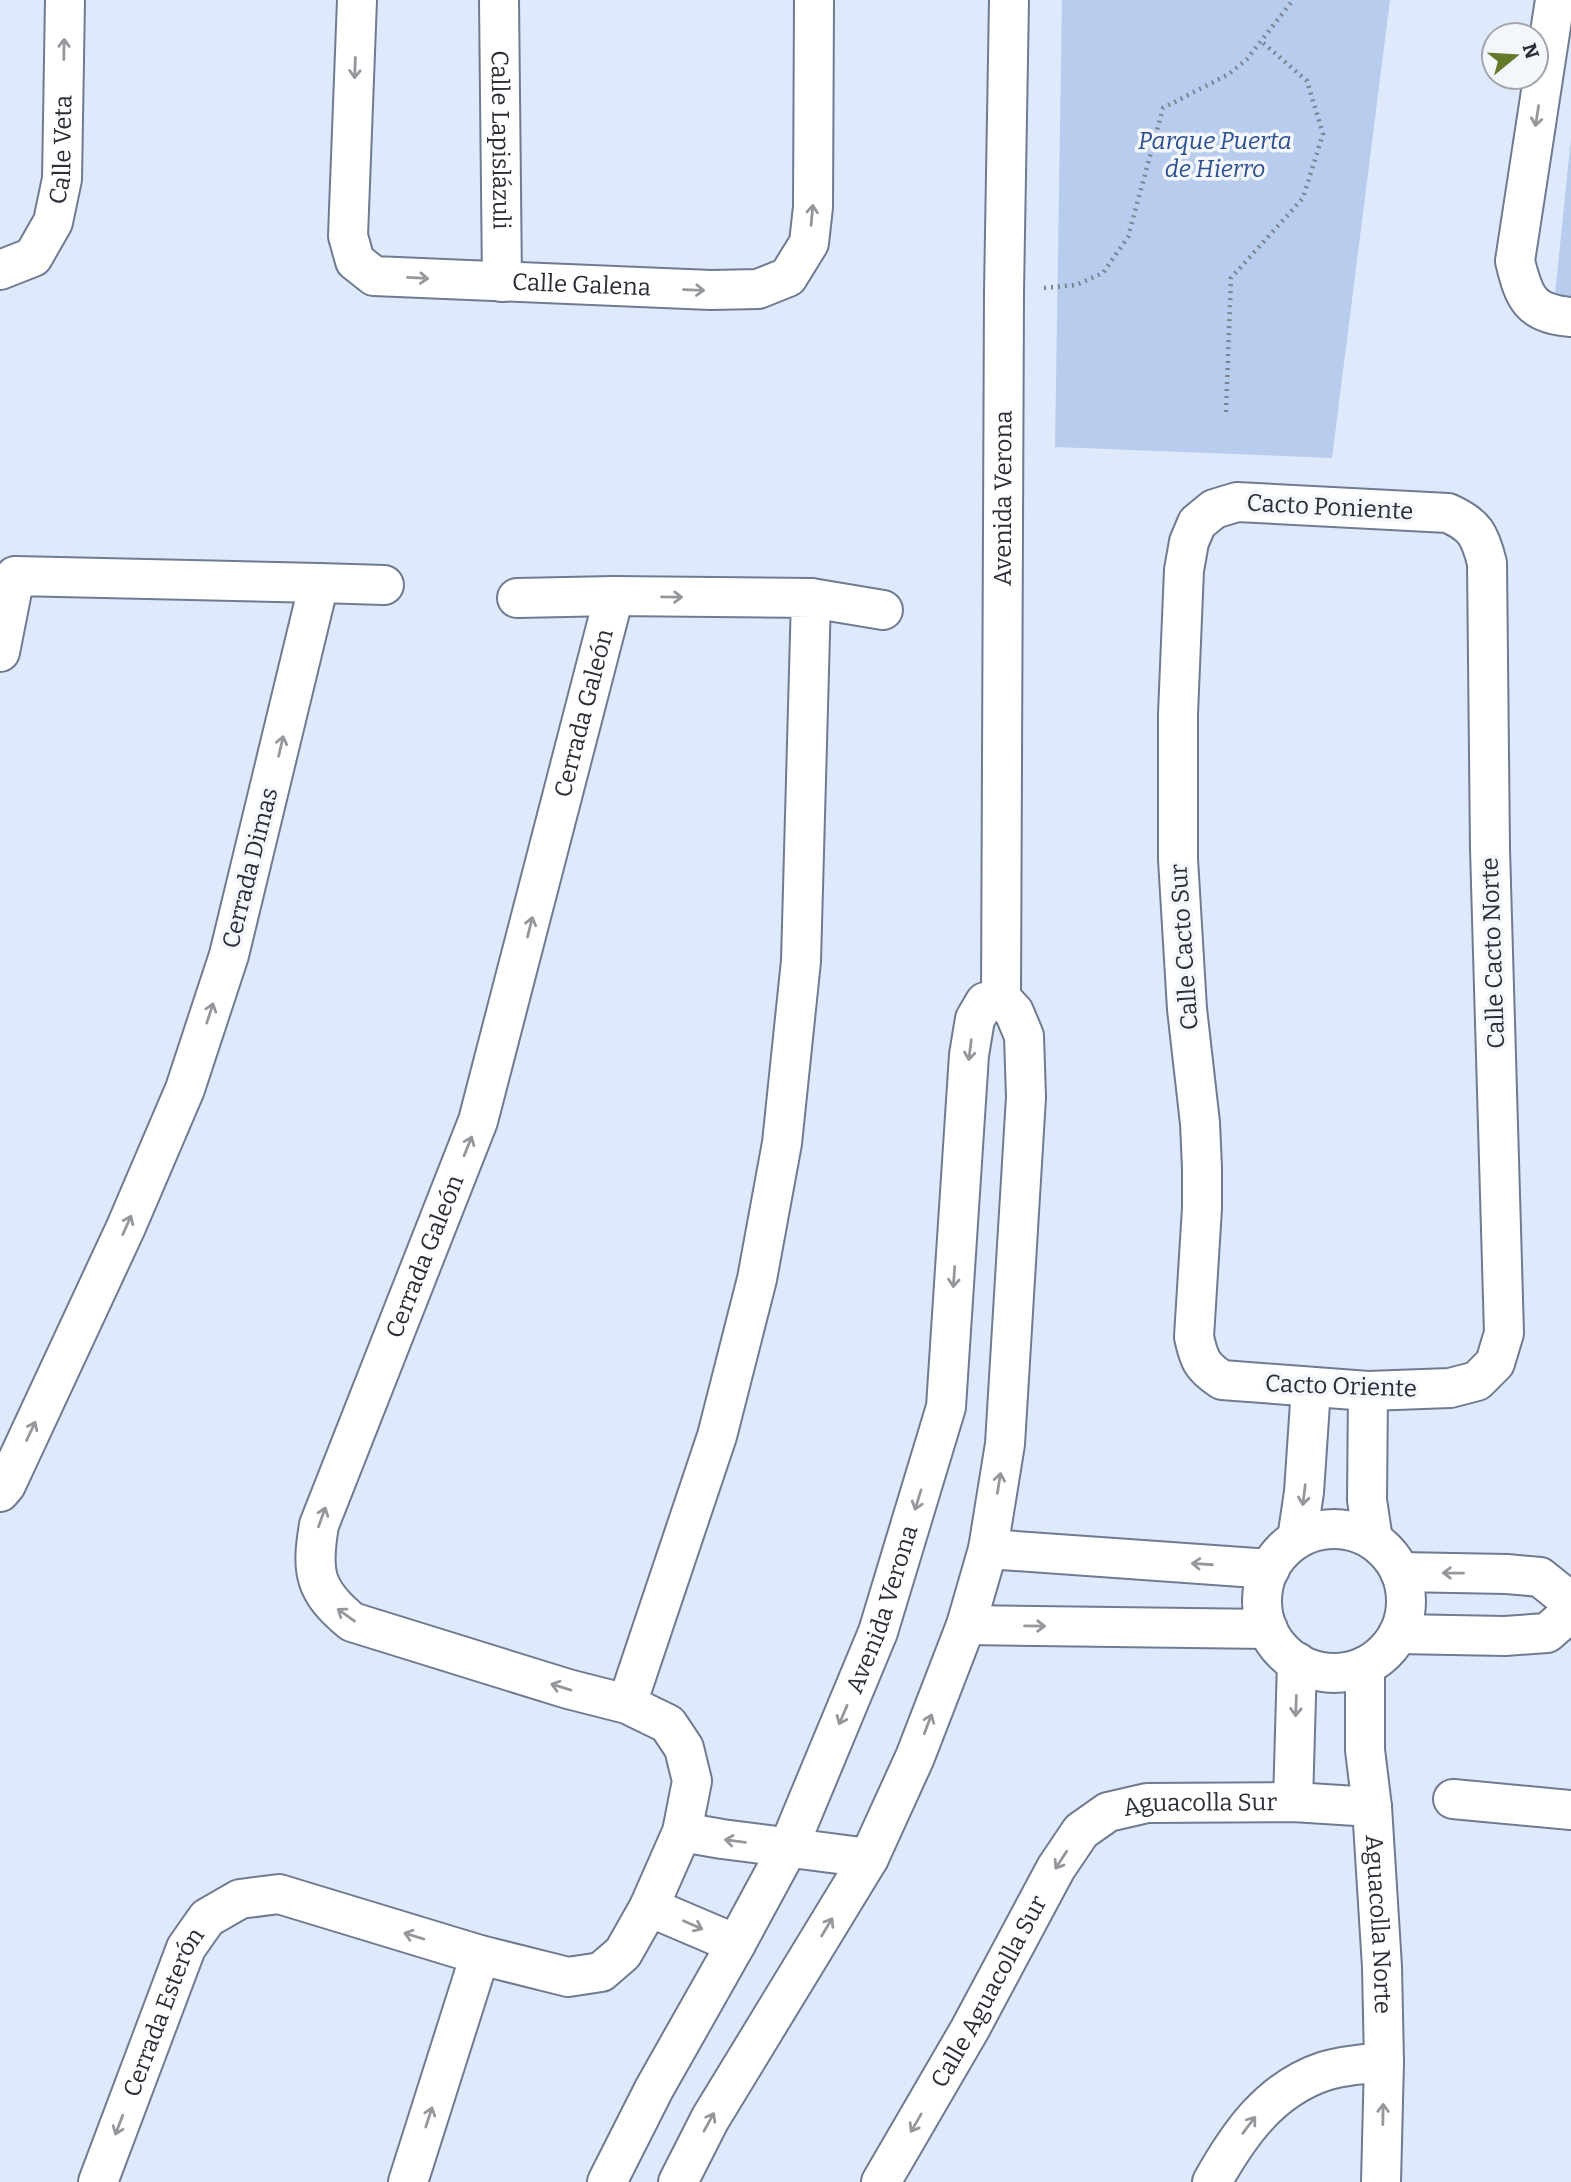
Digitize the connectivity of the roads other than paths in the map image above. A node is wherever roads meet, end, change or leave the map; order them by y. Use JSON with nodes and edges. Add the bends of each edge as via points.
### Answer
{"nodes":[{"id":1,"x":65,"y":0,"type":"edge"},
{"id":2,"x":357,"y":0,"type":"edge"},
{"id":3,"x":499,"y":0,"type":"edge"},
{"id":4,"x":814,"y":0,"type":"edge"},
{"id":5,"x":1009,"y":0,"type":"edge"},
{"id":6,"x":1555,"y":0,"type":"edge"},
{"id":7,"x":0,"y":270,"type":"edge"},
{"id":8,"x":502,"y":282,"type":"junction"},
{"id":9,"x":1571,"y":317,"type":"edge"},
{"id":10,"x":1467,"y":522,"type":"joint"},
{"id":11,"x":1197,"y":523,"type":"joint"},
{"id":12,"x":8,"y":576,"type":"edge"},
{"id":13,"x":319,"y":583,"type":"junction"},
{"id":14,"x":384,"y":585,"type":"dead end"},
{"id":15,"x":614,"y":596,"type":"junction"},
{"id":16,"x":517,"y":598,"type":"dead end"},
{"id":17,"x":811,"y":598,"type":"junction"},
{"id":18,"x":883,"y":610,"type":"dead end"},
{"id":19,"x":0,"y":652,"type":"edge"},
{"id":20,"x":1001,"y":998,"type":"junction"},
{"id":21,"x":1206,"y":1370,"type":"joint"},
{"id":22,"x":1477,"y":1381,"type":"joint"},
{"id":23,"x":1311,"y":1388,"type":"junction"},
{"id":24,"x":1368,"y":1391,"type":"junction"},
{"id":25,"x":0,"y":1492,"type":"edge"},
{"id":26,"x":1297,"y":1539,"type":"junction"},
{"id":27,"x":1373,"y":1540,"type":"junction"},
{"id":28,"x":988,"y":1549,"type":"junction"},
{"id":29,"x":1270,"y":1569,"type":"junction"},
{"id":30,"x":1400,"y":1572,"type":"junction"},
{"id":31,"x":1571,"y":1602,"type":"edge"},
{"id":32,"x":1571,"y":1612,"type":"edge"},
{"id":33,"x":966,"y":1625,"type":"junction"},
{"id":34,"x":1269,"y":1629,"type":"junction"},
{"id":35,"x":1398,"y":1634,"type":"junction"},
{"id":36,"x":1297,"y":1662,"type":"junction"},
{"id":37,"x":1365,"y":1666,"type":"junction"},
{"id":38,"x":627,"y":1704,"type":"junction"},
{"id":39,"x":1452,"y":1799,"type":"dead end"},
{"id":40,"x":1293,"y":1802,"type":"junction"},
{"id":41,"x":1372,"y":1807,"type":"junction"},
{"id":42,"x":1571,"y":1810,"type":"edge"},
{"id":43,"x":1108,"y":1812,"type":"joint"},
{"id":44,"x":682,"y":1832,"type":"junction"},
{"id":45,"x":789,"y":1846,"type":"junction"},
{"id":46,"x":869,"y":1858,"type":"junction"},
{"id":47,"x":649,"y":1907,"type":"junction"},
{"id":48,"x":736,"y":1944,"type":"junction"},
{"id":49,"x":480,"y":1955,"type":"junction"},
{"id":50,"x":1384,"y":2062,"type":"junction"},
{"id":51,"x":98,"y":2182,"type":"edge"},
{"id":52,"x":408,"y":2182,"type":"edge"},
{"id":53,"x":607,"y":2182,"type":"edge"},
{"id":54,"x":678,"y":2182,"type":"edge"},
{"id":55,"x":881,"y":2182,"type":"edge"},
{"id":56,"x":1212,"y":2182,"type":"edge"},
{"id":57,"x":1381,"y":2182,"type":"edge"}],
"edges":[{"from":7,"to":1,"type":"street","name":"Calle Veta","one_way":true,"via":[[33,257],[53,222],[62,179]]},
{"from":2,"to":8,"type":"street","name":"Calle Galena","one_way":true,"via":[[348,236],[355,261],[374,276]]},
{"from":3,"to":8,"type":"street","name":"Calle Lapislázuli"},
{"from":8,"to":4,"type":"street","name":"Calle Galena","one_way":true,"via":[[711,290],[758,289],[788,277],[809,243],[813,207]]},
{"from":5,"to":20,"type":"street","name":"Avenida Verona"},
{"from":6,"to":9,"type":"street","one_way":true,"via":[[1515,261],[1532,305],[1550,316]]},
{"from":10,"to":11,"type":"street","name":"Cacto Poniente","via":[[1448,513],[1237,502],[1214,509]]},
{"from":10,"to":22,"type":"street","name":"Calle Cacto Norte","via":[[1481,539],[1487,563],[1504,1333],[1495,1363]]},
{"from":11,"to":21,"type":"street","name":"Calle Cacto Sur","via":[[1185,570],[1178,714],[1178,859],[1202,1168],[1194,1337]]},
{"from":12,"to":13,"type":"street"},
{"from":12,"to":19,"type":"street"},
{"from":13,"to":14,"type":"street"},
{"from":25,"to":13,"type":"street","name":"Cerrada Dimas","one_way":true,"via":[[120,1240],[185,1089],[229,955]]},
{"from":15,"to":16,"type":"street","name":"Cerrada Galeón"},
{"from":15,"to":17,"type":"street","name":"Cerrada Galeón","one_way":true},
{"from":38,"to":15,"type":"street","name":"Cerrada Galeón","one_way":true,"via":[[352,1622],[318,1584],[313,1556],[319,1525],[478,1121]]},
{"from":17,"to":18,"type":"street","name":"Cerrada Galeón"},
{"from":17,"to":38,"type":"street","via":[[801,961],[782,1143],[757,1279],[717,1436]]},
{"from":28,"to":20,"type":"street","one_way":true,"via":[[1005,1444],[1026,1097],[1024,1036],[1014,1012]]},
{"from":20,"to":45,"type":"street","name":"Avenida Verona","one_way":true,"via":[[985,1002],[975,1019],[969,1055],[946,1406],[878,1632]]},
{"from":21,"to":23,"type":"street","name":"Cacto Oriente","via":[[1222,1380]]},
{"from":22,"to":24,"type":"street","name":"Cacto Oriente","via":[[1450,1388]]},
{"from":23,"to":24,"type":"street","name":"Cacto Oriente"},
{"from":23,"to":26,"type":"street","one_way":true},
{"from":24,"to":27,"type":"street","via":[[1367,1500]]},
{"from":26,"to":27,"type":"street","via":[[1335,1529]]},
{"from":26,"to":29,"type":"street"},
{"from":27,"to":30,"type":"street"},
{"from":29,"to":28,"type":"street","one_way":true},
{"from":28,"to":33,"type":"street"},
{"from":29,"to":34,"type":"street","via":[[1263,1610]]},
{"from":31,"to":30,"type":"street","one_way":true,"via":[[1540,1577]]},
{"from":30,"to":35,"type":"street","via":[[1406,1592]]},
{"from":32,"to":35,"type":"street","via":[[1547,1633]]},
{"from":33,"to":34,"type":"street","one_way":true},
{"from":46,"to":33,"type":"street","one_way":true,"via":[[915,1757]]},
{"from":34,"to":36,"type":"street","via":[[1280,1648]]},
{"from":35,"to":37,"type":"street","via":[[1384,1653]]},
{"from":36,"to":37,"type":"street","via":[[1319,1671],[1343,1672]]},
{"from":36,"to":40,"type":"street","name":"Aguacolla Sur","one_way":true},
{"from":37,"to":41,"type":"street","name":"Aguacolla Norte","via":[[1365,1750]]},
{"from":38,"to":44,"type":"street","name":"Cerrada Galeón","via":[[668,1724],[684,1748],[692,1781]]},
{"from":39,"to":42,"type":"street"},
{"from":40,"to":41,"type":"street","name":"Aguacolla Sur"},
{"from":40,"to":43,"type":"street","name":"Aguacolla Sur","via":[[1147,1803]]},
{"from":41,"to":50,"type":"street","name":"Aguacolla Norte","via":[[1381,1918]]},
{"from":43,"to":55,"type":"street","name":"Calle Aguacolla Sur","one_way":true,"via":[[1081,1831],[1056,1868]]},
{"from":45,"to":44,"type":"street","one_way":true},
{"from":44,"to":47,"type":"street","name":"Cerrada Esterón"},
{"from":45,"to":46,"type":"street"},
{"from":45,"to":48,"type":"street","name":"Avenida Verona"},
{"from":54,"to":46,"type":"street","one_way":true,"via":[[710,2119]]},
{"from":47,"to":48,"type":"street","one_way":true},
{"from":47,"to":49,"type":"street","name":"Cerrada Esterón","via":[[623,1953],[601,1972],[568,1978]]},
{"from":48,"to":53,"type":"street","name":"Avenida Verona"},
{"from":49,"to":51,"type":"street","name":"Cerrada Esterón","one_way":true,"via":[[279,1894],[240,1899],[207,1918],[186,1948]]},
{"from":52,"to":49,"type":"street","one_way":true},
{"from":56,"to":50,"type":"street","one_way":true,"via":[[1264,2106],[1291,2087],[1325,2071]]},
{"from":57,"to":50,"type":"street","name":"Aguacolla Norte","one_way":true}]}
